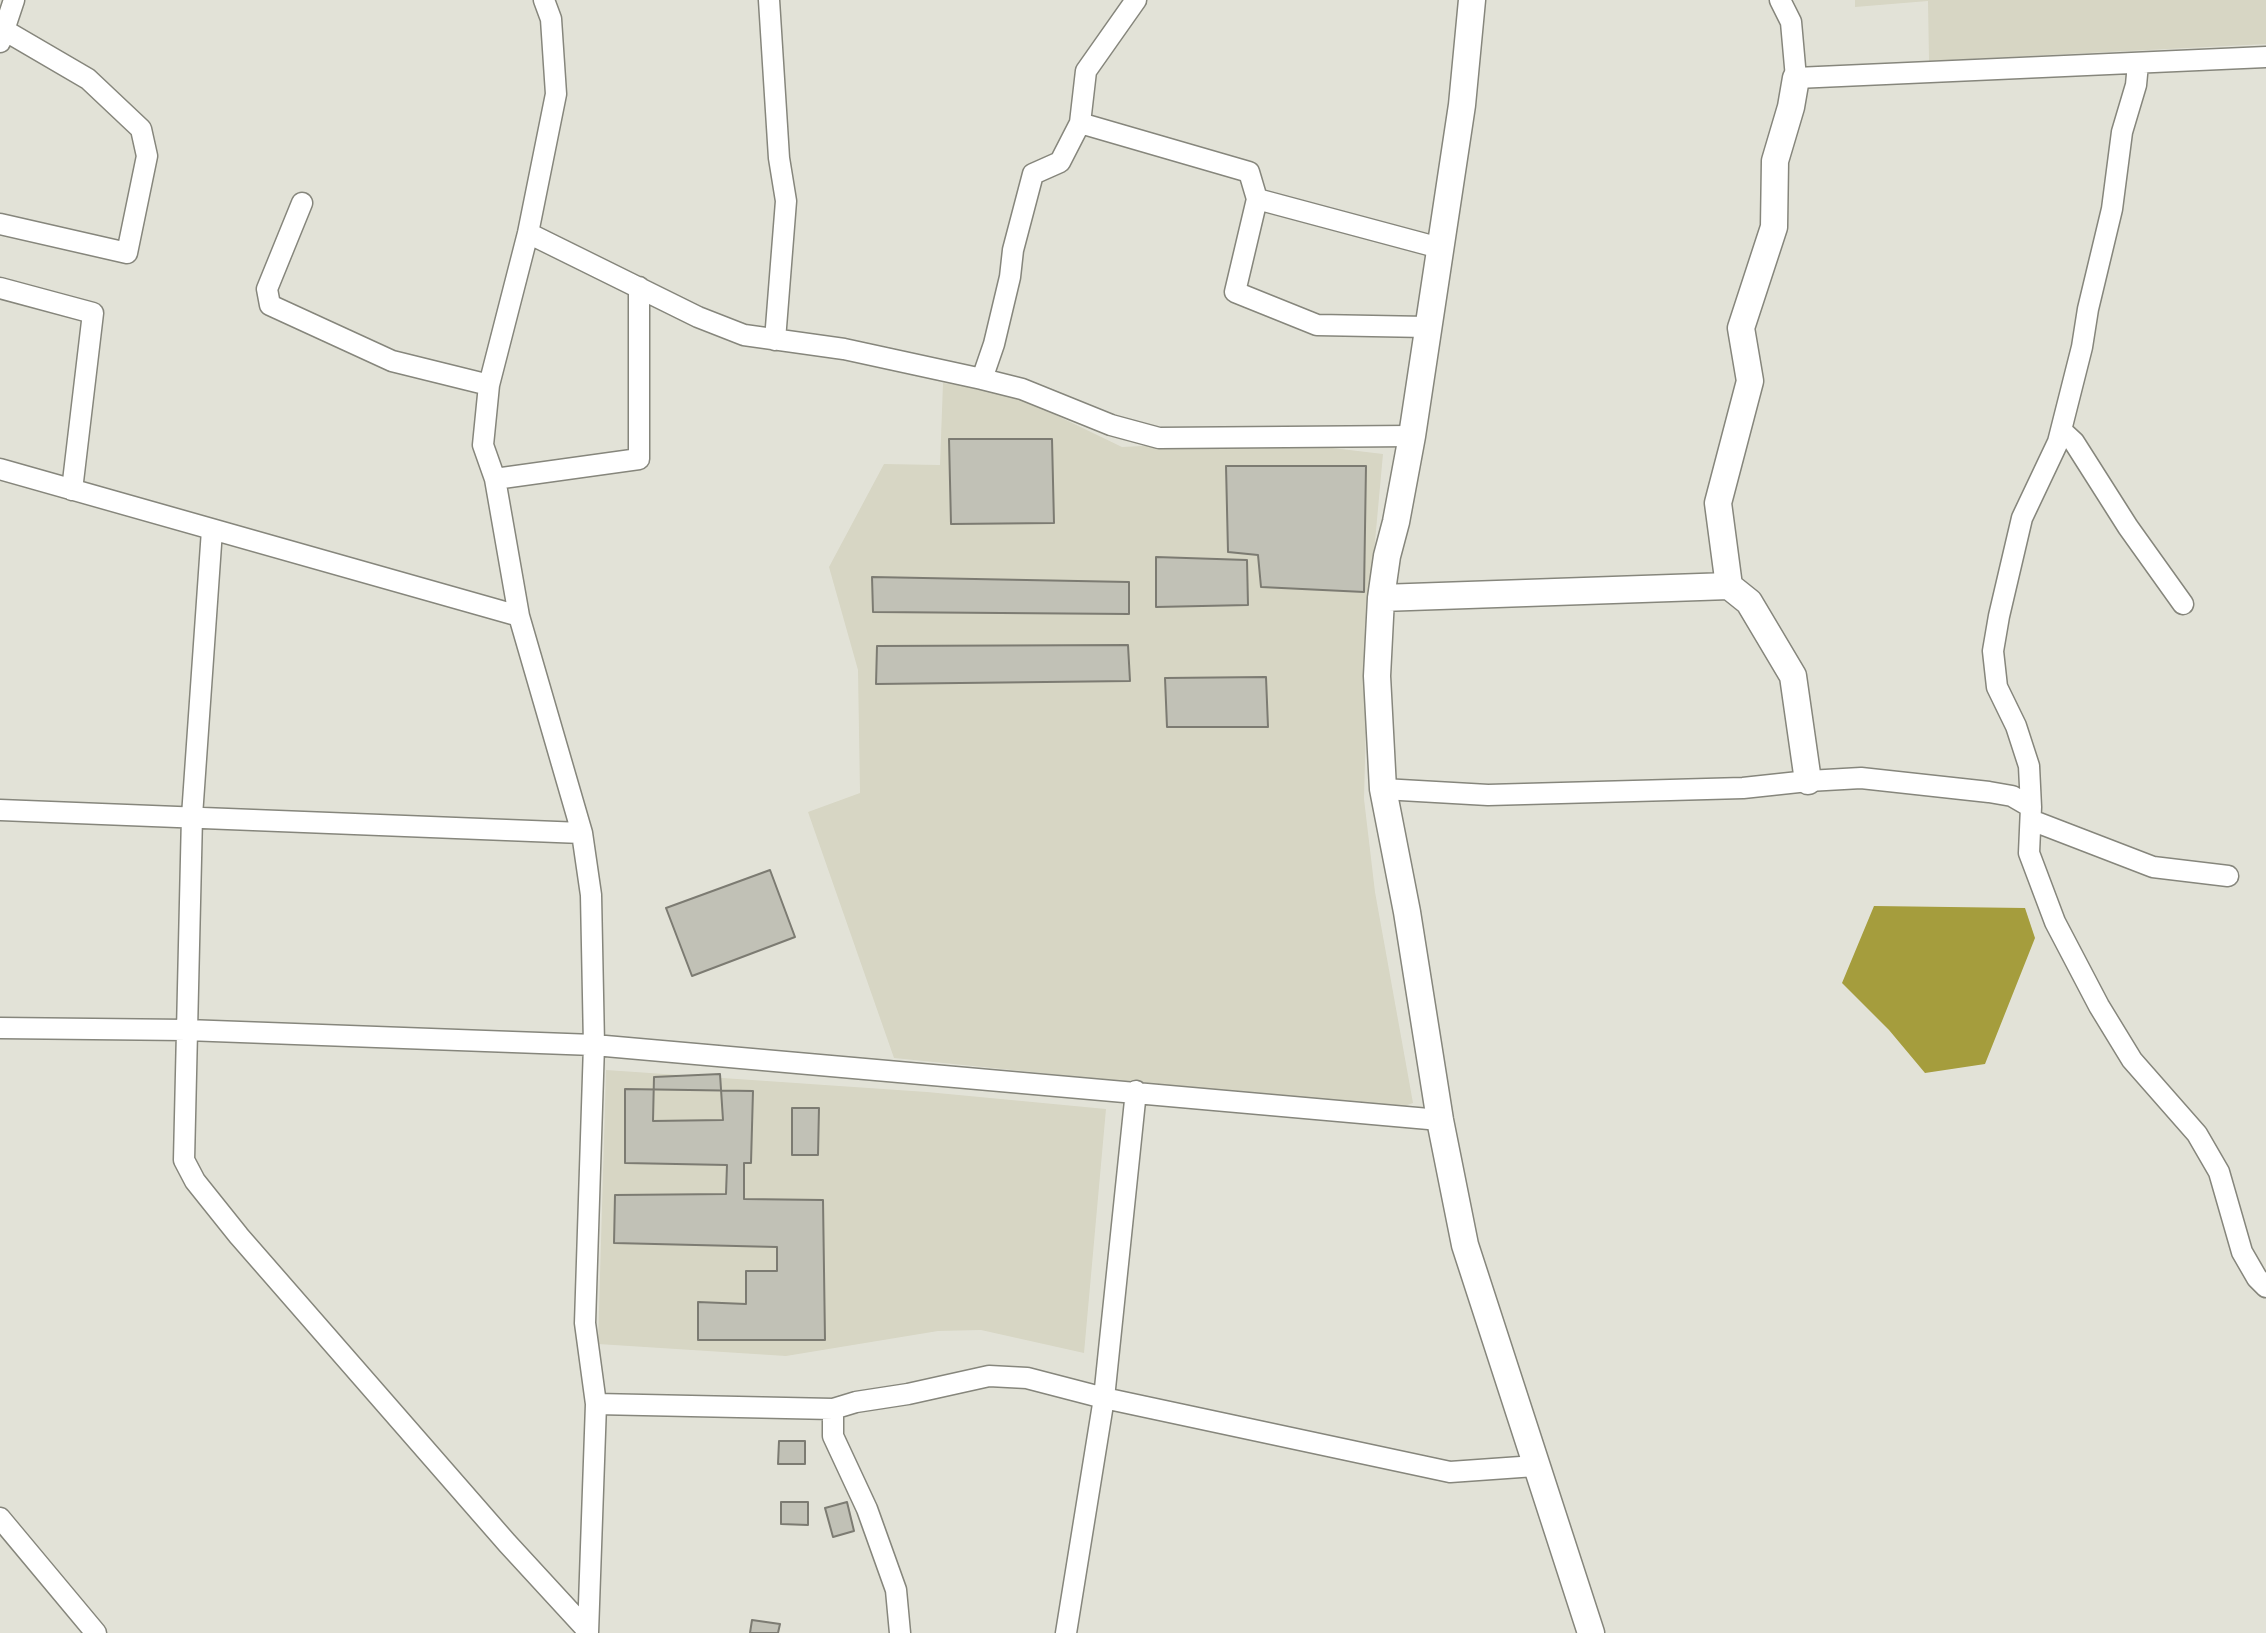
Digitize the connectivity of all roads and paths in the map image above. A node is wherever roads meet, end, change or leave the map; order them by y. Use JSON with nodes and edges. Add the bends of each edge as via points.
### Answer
{"nodes":[{"id":1,"x":14,"y":0,"type":"edge"},
{"id":2,"x":544,"y":0,"type":"edge"},
{"id":3,"x":769,"y":0,"type":"edge"},
{"id":4,"x":1136,"y":0,"type":"edge"},
{"id":5,"x":1472,"y":0,"type":"edge"},
{"id":6,"x":1780,"y":0,"type":"edge"},
{"id":7,"x":2,"y":36,"type":"edge"},
{"id":8,"x":2266,"y":57,"type":"edge"},
{"id":9,"x":2138,"y":64,"type":"junction"},
{"id":10,"x":1796,"y":78,"type":"junction"},
{"id":11,"x":1080,"y":123,"type":"junction"},
{"id":12,"x":1257,"y":199,"type":"junction"},
{"id":13,"x":302,"y":203,"type":"dead end"},
{"id":14,"x":0,"y":224,"type":"edge"},
{"id":15,"x":528,"y":233,"type":"junction"},
{"id":16,"x":1440,"y":248,"type":"junction"},
{"id":17,"x":639,"y":287,"type":"junction"},
{"id":18,"x":0,"y":288,"type":"edge"},
{"id":19,"x":1427,"y":327,"type":"junction"},
{"id":20,"x":775,"y":340,"type":"junction"},
{"id":21,"x":982,"y":379,"type":"junction"},
{"id":22,"x":489,"y":385,"type":"junction"},
{"id":23,"x":2061,"y":430,"type":"junction"},
{"id":24,"x":1412,"y":436,"type":"junction"},
{"id":25,"x":0,"y":469,"type":"edge"},
{"id":26,"x":495,"y":479,"type":"junction"},
{"id":27,"x":72,"y":490,"type":"junction"},
{"id":28,"x":212,"y":530,"type":"junction"},
{"id":29,"x":1729,"y":586,"type":"junction"},
{"id":30,"x":1381,"y":598,"type":"junction"},
{"id":31,"x":2183,"y":604,"type":"dead end"},
{"id":32,"x":519,"y":616,"type":"junction"},
{"id":33,"x":1808,"y":781,"type":"junction"},
{"id":34,"x":1383,"y":789,"type":"junction"},
{"id":35,"x":0,"y":810,"type":"edge"},
{"id":36,"x":2031,"y":814,"type":"junction"},
{"id":37,"x":192,"y":816,"type":"junction"},
{"id":38,"x":582,"y":833,"type":"junction"},
{"id":39,"x":2228,"y":876,"type":"dead end"},
{"id":40,"x":0,"y":1028,"type":"edge"},
{"id":41,"x":186,"y":1030,"type":"junction"},
{"id":42,"x":594,"y":1045,"type":"junction"},
{"id":43,"x":1136,"y":1091,"type":"junction"},
{"id":44,"x":1440,"y":1120,"type":"junction"},
{"id":45,"x":2266,"y":1287,"type":"edge"},
{"id":46,"x":1104,"y":1398,"type":"junction"},
{"id":47,"x":596,"y":1404,"type":"junction"},
{"id":48,"x":833,"y":1409,"type":"junction"},
{"id":49,"x":1535,"y":1466,"type":"junction"},
{"id":50,"x":0,"y":1518,"type":"edge"},
{"id":51,"x":588,"y":1632,"type":"edge"},
{"id":52,"x":96,"y":1633,"type":"edge"},
{"id":53,"x":900,"y":1633,"type":"edge"},
{"id":54,"x":1066,"y":1633,"type":"edge"},
{"id":55,"x":1591,"y":1633,"type":"edge"}],
"edges":[{"from":1,"to":7,"type":"street"},
{"from":2,"to":15,"type":"street","via":[[551,19],[556,94]]},
{"from":3,"to":20,"type":"street","via":[[786,201]]},
{"from":4,"to":11,"type":"street","via":[[1086,71]]},
{"from":5,"to":16,"type":"street"},
{"from":6,"to":10,"type":"street","via":[[1791,22]]},
{"from":7,"to":14,"type":"street","via":[[88,79],[141,129],[147,156],[127,253]]},
{"from":8,"to":9,"type":"street"},
{"from":9,"to":10,"type":"street"},
{"from":9,"to":23,"type":"street","via":[[2112,209]]},
{"from":10,"to":29,"type":"street","via":[[1775,161],[1774,227],[1741,328],[1750,381],[1718,503]]},
{"from":11,"to":12,"type":"street","via":[[1249,172]]},
{"from":11,"to":21,"type":"street","via":[[1060,162],[1033,174]]},
{"from":12,"to":16,"type":"street"},
{"from":12,"to":19,"type":"street","via":[[1235,292],[1317,325]]},
{"from":13,"to":22,"type":"street","via":[[267,289],[270,305],[392,361]]},
{"from":15,"to":17,"type":"street"},
{"from":15,"to":22,"type":"street"},
{"from":16,"to":19,"type":"street"},
{"from":17,"to":20,"type":"street","via":[[744,335]]},
{"from":17,"to":26,"type":"street","via":[[639,459]]},
{"from":18,"to":27,"type":"street","via":[[93,313]]},
{"from":19,"to":24,"type":"street"},
{"from":20,"to":21,"type":"street"},
{"from":21,"to":24,"type":"street","via":[[1159,438]]},
{"from":22,"to":26,"type":"street","via":[[483,445]]},
{"from":23,"to":31,"type":"street"},
{"from":23,"to":36,"type":"street","via":[[2022,518],[1993,651],[1997,687],[2029,766]]},
{"from":24,"to":30,"type":"street"},
{"from":25,"to":27,"type":"street"},
{"from":26,"to":32,"type":"street"},
{"from":27,"to":28,"type":"street"},
{"from":28,"to":32,"type":"street"},
{"from":28,"to":37,"type":"street"},
{"from":29,"to":30,"type":"street"},
{"from":29,"to":33,"type":"street","via":[[1749,602],[1793,676]]},
{"from":30,"to":34,"type":"street","via":[[1377,676]]},
{"from":32,"to":38,"type":"street"},
{"from":33,"to":34,"type":"street","via":[[1743,788],[1488,795]]},
{"from":33,"to":36,"type":"street","via":[[1861,778],[1989,792],[2012,796]]},
{"from":34,"to":44,"type":"street"},
{"from":35,"to":37,"type":"street"},
{"from":36,"to":39,"type":"street","via":[[2153,867]]},
{"from":36,"to":45,"type":"street","via":[[2029,853],[2055,922],[2132,1060],[2197,1134],[2219,1172],[2242,1252]]},
{"from":37,"to":38,"type":"street"},
{"from":37,"to":41,"type":"street"},
{"from":38,"to":42,"type":"street","via":[[591,895]]},
{"from":40,"to":41,"type":"street"},
{"from":41,"to":42,"type":"street"},
{"from":41,"to":51,"type":"street","via":[[184,1160],[195,1181]]},
{"from":42,"to":43,"type":"street"},
{"from":42,"to":47,"type":"street","via":[[585,1323]]},
{"from":43,"to":44,"type":"street"},
{"from":43,"to":46,"type":"street"},
{"from":44,"to":49,"type":"street","via":[[1465,1245]]},
{"from":46,"to":48,"type":"street","via":[[1027,1378],[989,1376]]},
{"from":46,"to":49,"type":"street","via":[[1450,1472]]},
{"from":46,"to":54,"type":"street"},
{"from":47,"to":48,"type":"street"},
{"from":47,"to":51,"type":"street"},
{"from":48,"to":53,"type":"street","via":[[833,1436],[896,1590]]},
{"from":49,"to":55,"type":"street"},
{"from":50,"to":52,"type":"street"}]}
